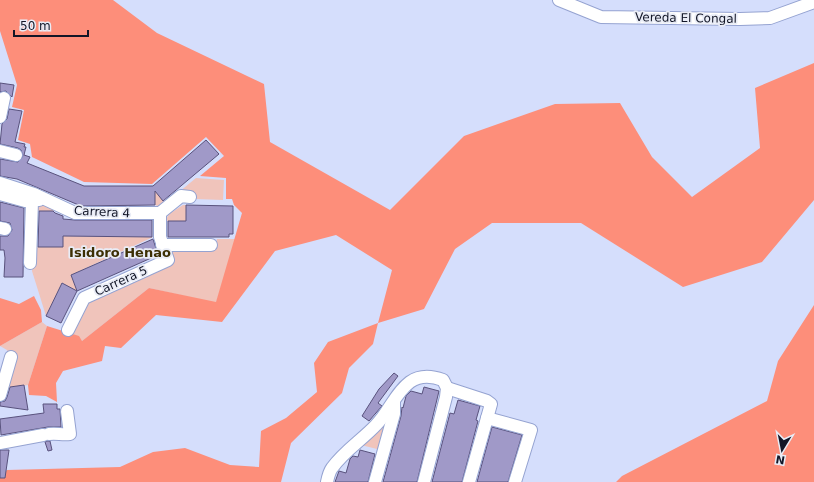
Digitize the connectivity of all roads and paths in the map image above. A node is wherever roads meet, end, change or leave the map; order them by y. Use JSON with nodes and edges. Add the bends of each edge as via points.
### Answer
{"nodes":[{"id":1,"x":558,"y":0,"type":"edge"},
{"id":2,"x":814,"y":2,"type":"edge"},
{"id":3,"x":4,"y":98,"type":"dead end"},
{"id":4,"x":0,"y":117,"type":"edge"},
{"id":5,"x":0,"y":151,"type":"edge"},
{"id":6,"x":16,"y":154,"type":"dead end"},
{"id":7,"x":0,"y":183,"type":"edge"},
{"id":8,"x":0,"y":194,"type":"edge"},
{"id":9,"x":190,"y":197,"type":"dead end"},
{"id":10,"x":46,"y":200,"type":"junction"},
{"id":11,"x":32,"y":201,"type":"junction"},
{"id":12,"x":160,"y":213,"type":"junction"},
{"id":13,"x":162,"y":245,"type":"junction"},
{"id":14,"x":211,"y":245,"type":"dead end"},
{"id":15,"x":30,"y":263,"type":"dead end"},
{"id":16,"x":68,"y":330,"type":"dead end"},
{"id":17,"x":11,"y":357,"type":"dead end"},
{"id":18,"x":447,"y":388,"type":"junction"},
{"id":19,"x":0,"y":395,"type":"edge"},
{"id":20,"x":394,"y":401,"type":"junction"},
{"id":21,"x":67,"y":411,"type":"dead end"},
{"id":22,"x":487,"y":418,"type":"junction"},
{"id":23,"x":0,"y":443,"type":"edge"},
{"id":24,"x":327,"y":482,"type":"edge"},
{"id":25,"x":375,"y":482,"type":"edge"},
{"id":26,"x":424,"y":482,"type":"edge"},
{"id":27,"x":469,"y":482,"type":"edge"},
{"id":28,"x":516,"y":482,"type":"edge"}],
"edges":[{"from":1,"to":2,"type":"street","name":"Vereda El Congal","via":[[601,17],[740,19],[770,18]]},
{"from":3,"to":4,"type":"street"},
{"from":5,"to":6,"type":"street"},
{"from":7,"to":10,"type":"street","name":"Carrera 4"},
{"from":8,"to":11,"type":"street","name":"Carrera 4"},
{"from":9,"to":12,"type":"street","via":[[181,196]]},
{"from":10,"to":11,"type":"street","name":"Carrera 4"},
{"from":10,"to":12,"type":"street","name":"Carrera 4","via":[[75,213]]},
{"from":11,"to":15,"type":"street"},
{"from":12,"to":13,"type":"street"},
{"from":13,"to":14,"type":"street"},
{"from":13,"to":16,"type":"street","name":"Carrera 5","via":[[168,260],[84,298]]},
{"from":17,"to":19,"type":"street"},
{"from":18,"to":20,"type":"street","via":[[443,380],[422,377],[401,390]]},
{"from":18,"to":22,"type":"street","via":[[491,404]]},
{"from":18,"to":26,"type":"street"},
{"from":20,"to":24,"type":"street","via":[[377,424],[330,470]]},
{"from":20,"to":25,"type":"street","via":[[394,414]]},
{"from":21,"to":23,"type":"street","via":[[70,434],[64,435],[59,432]]},
{"from":22,"to":27,"type":"street"},
{"from":22,"to":28,"type":"street","via":[[531,430]]}]}
